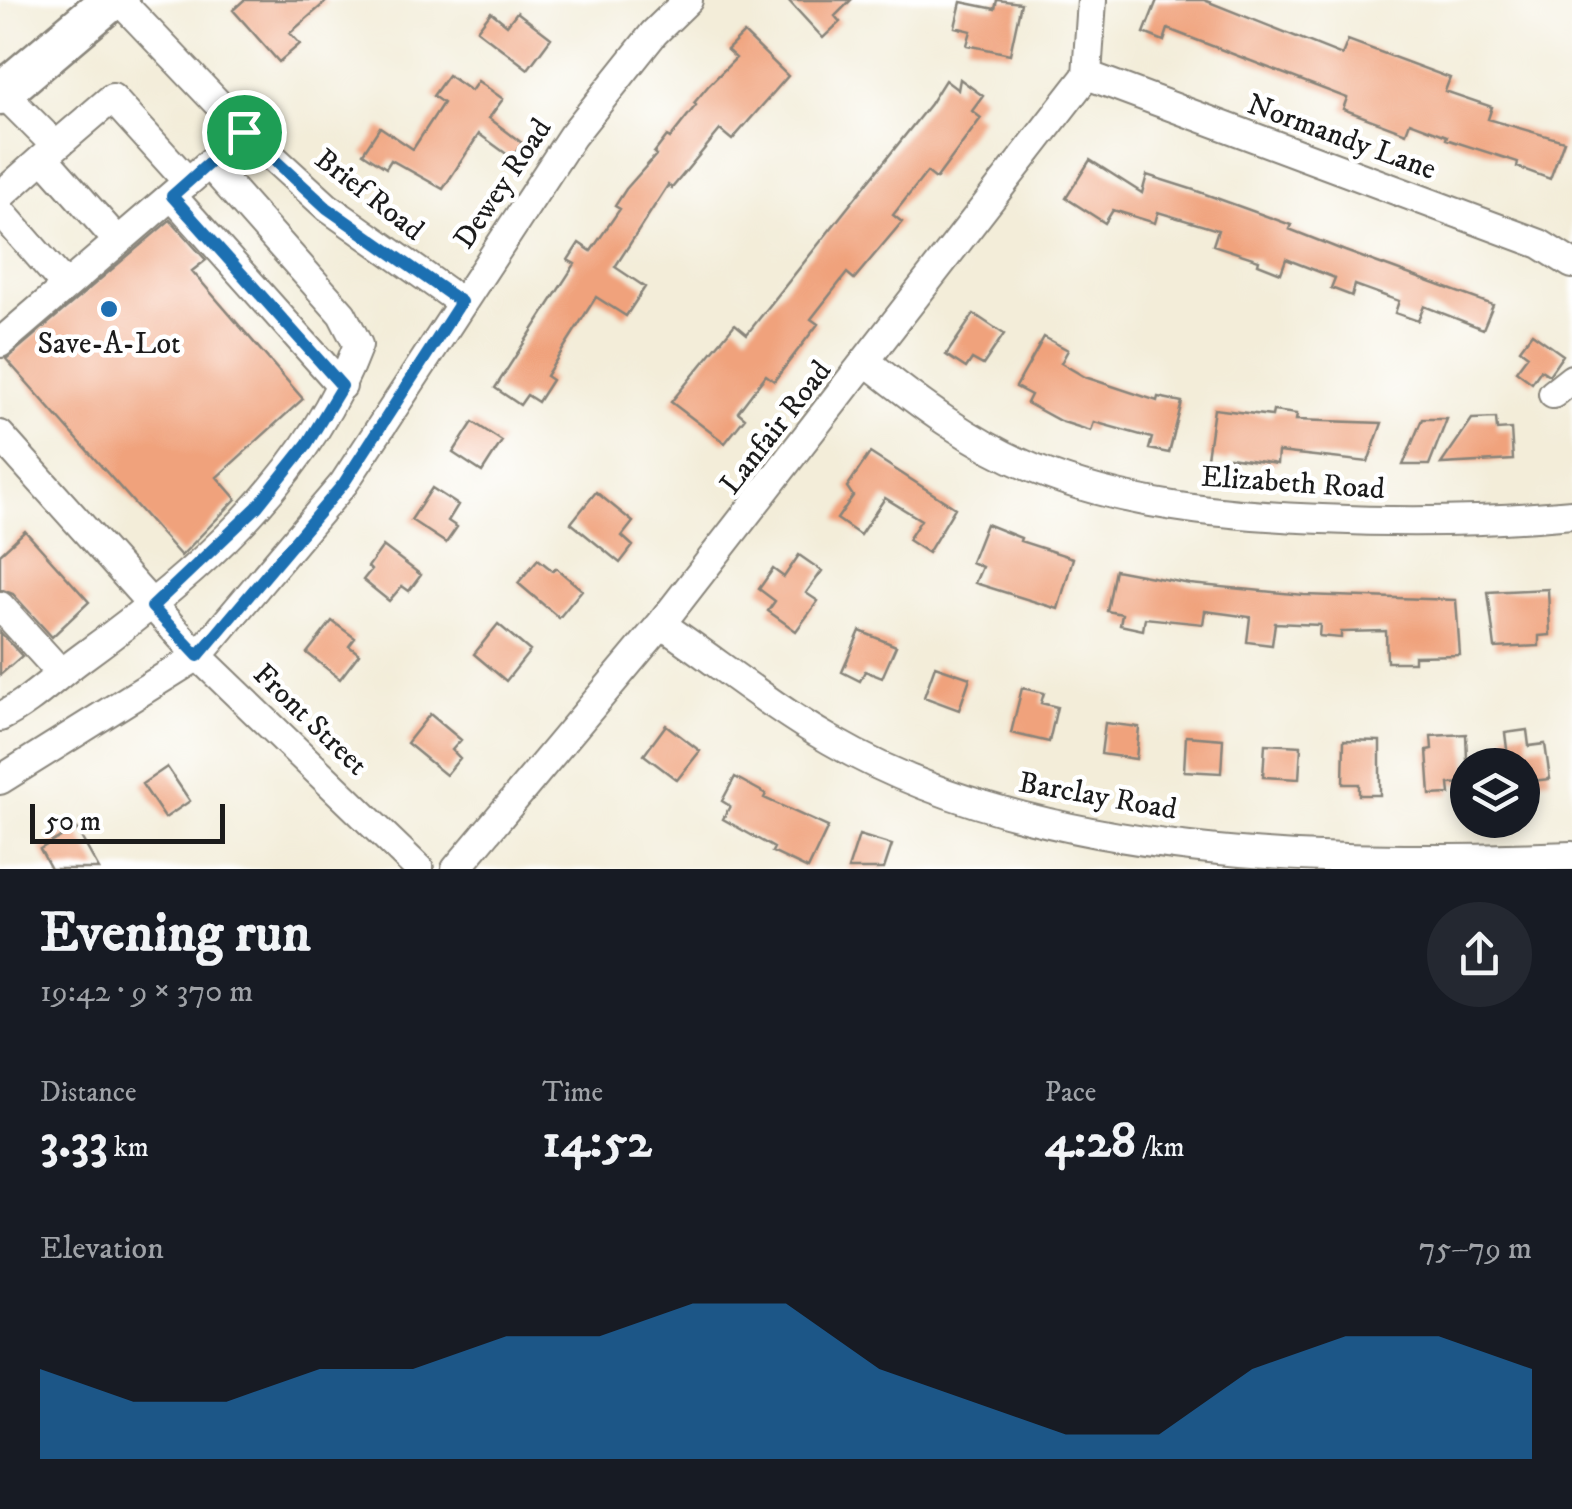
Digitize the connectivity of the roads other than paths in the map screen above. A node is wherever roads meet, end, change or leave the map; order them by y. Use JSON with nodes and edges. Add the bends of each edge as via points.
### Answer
{"nodes":[{"id":1,"x":111,"y":0,"type":"edge"},
{"id":2,"x":119,"y":0,"type":"edge"},
{"id":3,"x":688,"y":0,"type":"edge"},
{"id":4,"x":1092,"y":0,"type":"edge"},
{"id":5,"x":1087,"y":75,"type":"junction"},
{"id":6,"x":1,"y":94,"type":"edge"},
{"id":7,"x":244,"y":132,"type":"junction"},
{"id":8,"x":50,"y":152,"type":"junction"},
{"id":9,"x":189,"y":180,"type":"junction"},
{"id":10,"x":0,"y":196,"type":"edge"},
{"id":11,"x":0,"y":211,"type":"edge"},
{"id":12,"x":117,"y":240,"type":"junction"},
{"id":13,"x":1572,"y":264,"type":"edge"},
{"id":14,"x":65,"y":285,"type":"junction"},
{"id":15,"x":461,"y":302,"type":"junction"},
{"id":16,"x":4,"y":331,"type":"edge"},
{"id":17,"x":867,"y":362,"type":"junction"},
{"id":18,"x":342,"y":386,"type":"junction"},
{"id":19,"x":0,"y":435,"type":"edge"},
{"id":20,"x":1572,"y":514,"type":"edge"},
{"id":21,"x":0,"y":606,"type":"edge"},
{"id":22,"x":152,"y":607,"type":"junction"},
{"id":23,"x":661,"y":624,"type":"junction"},
{"id":24,"x":198,"y":656,"type":"junction"},
{"id":25,"x":62,"y":673,"type":"junction"},
{"id":26,"x":0,"y":717,"type":"edge"},
{"id":27,"x":0,"y":780,"type":"edge"},
{"id":28,"x":1572,"y":856,"type":"edge"},
{"id":29,"x":419,"y":869,"type":"edge"},
{"id":30,"x":456,"y":869,"type":"edge"}],
"edges":[{"from":1,"to":6,"type":"highway"},
{"from":2,"to":7,"type":"street","name":"Brief Road"},
{"from":3,"to":15,"type":"street","name":"Dewey Road","via":[[572,136]]},
{"from":4,"to":5,"type":"street"},
{"from":5,"to":13,"type":"street","name":"Normandy Lane","via":[[1540,244]]},
{"from":5,"to":17,"type":"street","name":"Lanfair Road"},
{"from":6,"to":8,"type":"street"},
{"from":7,"to":9,"type":"street"},
{"from":7,"to":15,"type":"street","name":"Brief Road","via":[[327,208]]},
{"from":8,"to":9,"type":"street","via":[[112,98]]},
{"from":8,"to":10,"type":"street"},
{"from":8,"to":12,"type":"street"},
{"from":9,"to":12,"type":"street"},
{"from":9,"to":18,"type":"street"},
{"from":9,"to":18,"type":"street","via":[[342,314],[358,345]]},
{"from":11,"to":14,"type":"street"},
{"from":12,"to":14,"type":"street"},
{"from":14,"to":16,"type":"street"},
{"from":15,"to":24,"type":"street","name":"Dewey Road","via":[[344,483]]},
{"from":17,"to":20,"type":"street","name":"Elizabeth Road","via":[[932,414],[1031,468],[1111,494],[1228,515],[1339,520],[1432,524]]},
{"from":17,"to":23,"type":"street","name":"Lanfair Road"},
{"from":18,"to":22,"type":"street","via":[[257,507]]},
{"from":19,"to":22,"type":"street","name":"Front Street"},
{"from":21,"to":25,"type":"street"},
{"from":22,"to":24,"type":"street","name":"Front Street"},
{"from":22,"to":25,"type":"street"},
{"from":23,"to":28,"type":"street","name":"Barclay Road","via":[[830,740],[1012,814],[1261,854],[1385,861]]},
{"from":23,"to":30,"type":"street","name":"Lanfair Road"},
{"from":24,"to":27,"type":"street","name":"Dewey Road"},
{"from":24,"to":29,"type":"street","name":"Front Street"},
{"from":25,"to":26,"type":"street"}]}
